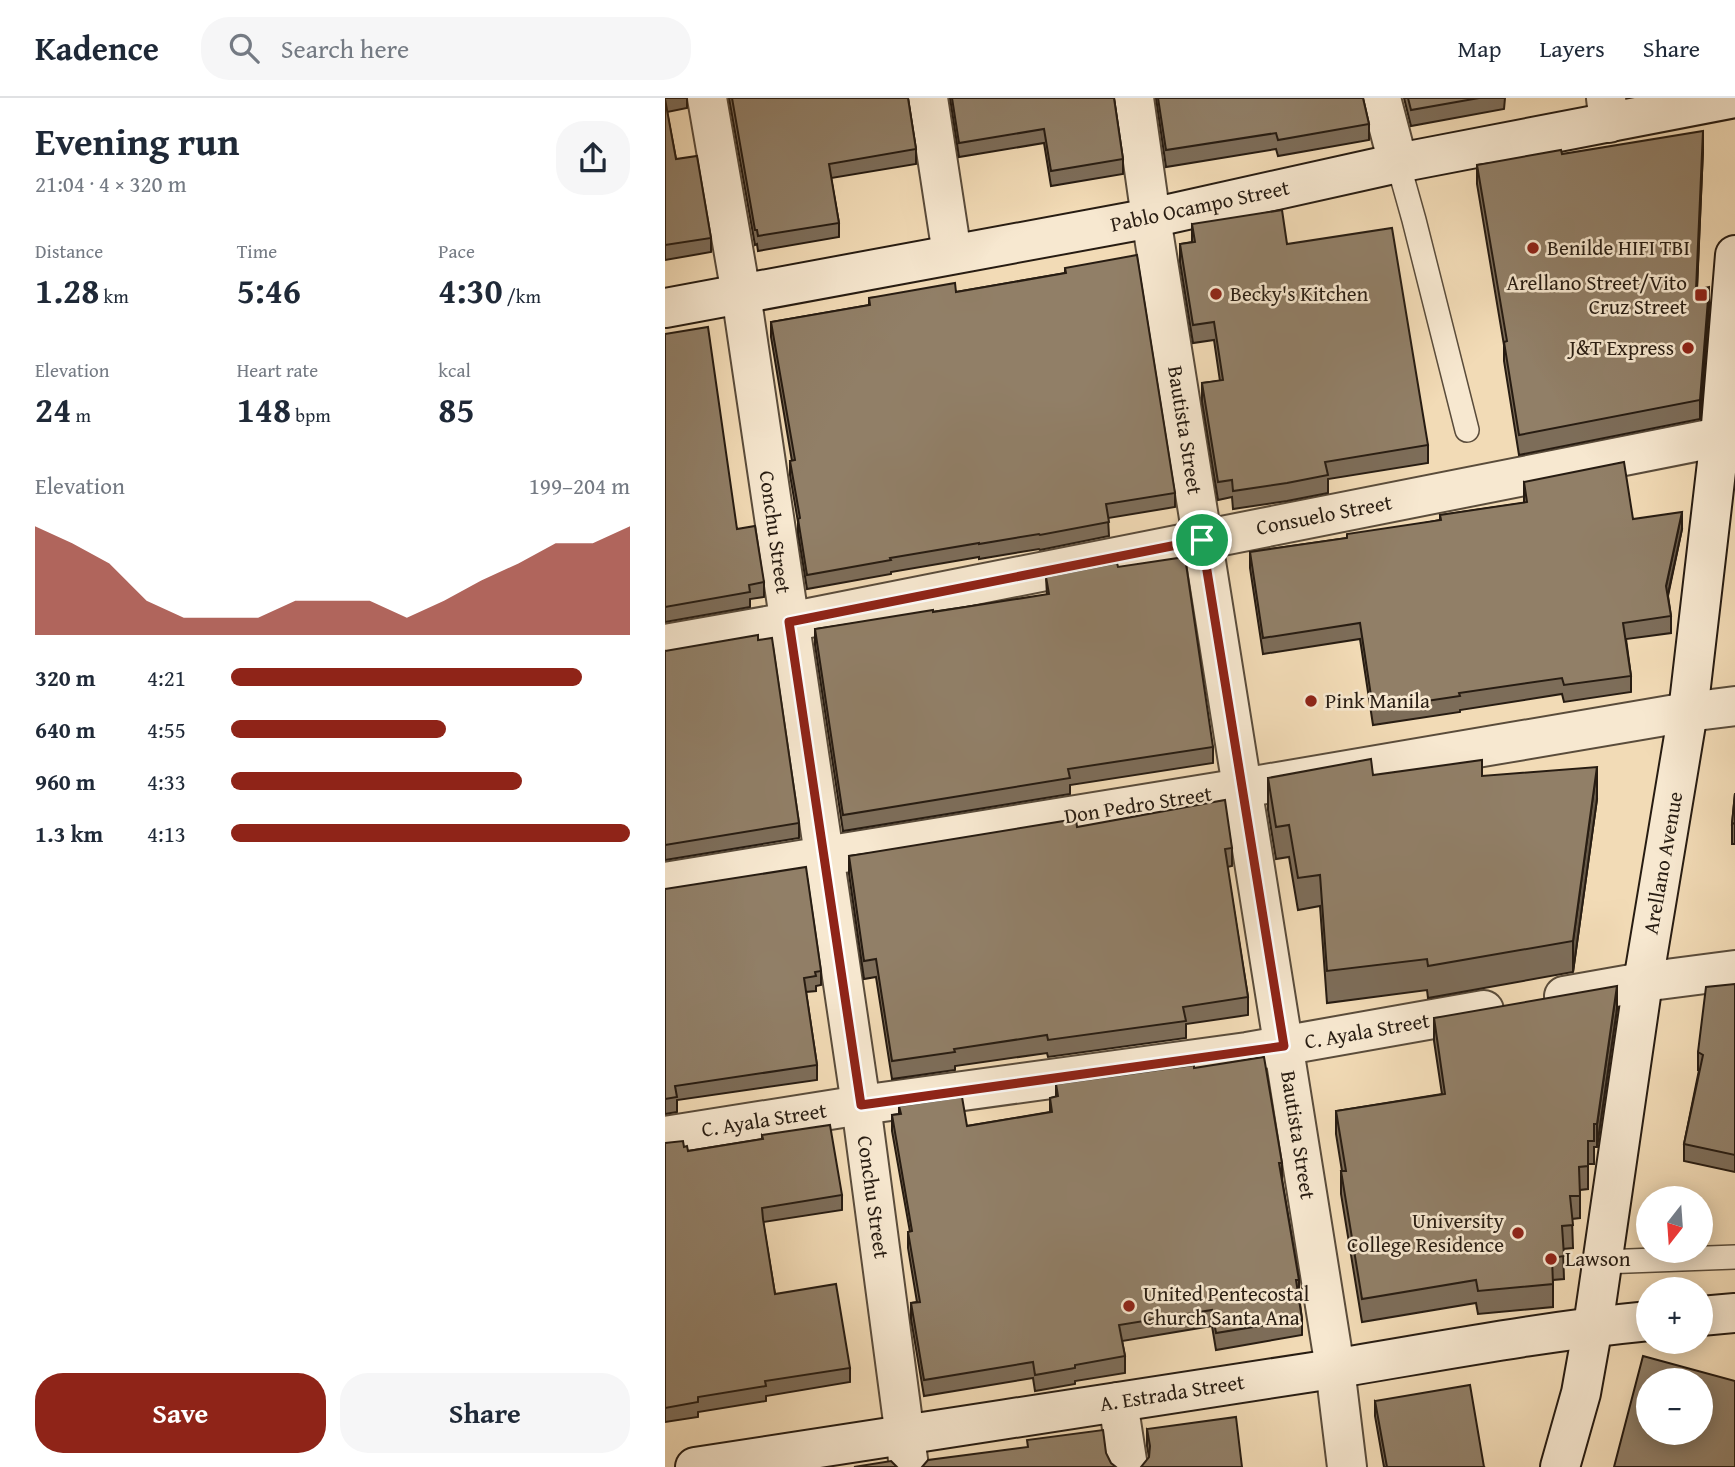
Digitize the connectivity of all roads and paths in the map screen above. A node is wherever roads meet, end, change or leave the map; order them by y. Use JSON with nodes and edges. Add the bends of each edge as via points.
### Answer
{"nodes":[{"id":1,"x":706,"y":98,"type":"edge"},
{"id":2,"x":928,"y":98,"type":"edge"},
{"id":3,"x":1134,"y":98,"type":"edge"},
{"id":4,"x":1381,"y":98,"type":"edge"},
{"id":5,"x":1735,"y":99,"type":"edge"},
{"id":6,"x":1607,"y":111,"type":"edge"},
{"id":7,"x":1398,"y":163,"type":"junction"},
{"id":8,"x":1151,"y":218,"type":"junction"},
{"id":9,"x":952,"y":254,"type":"junction"},
{"id":10,"x":1735,"y":255,"type":"edge"},
{"id":11,"x":741,"y":294,"type":"junction"},
{"id":12,"x":665,"y":308,"type":"edge"},
{"id":13,"x":1467,"y":430,"type":"dead end"},
{"id":14,"x":1728,"y":436,"type":"edge"},
{"id":15,"x":1202,"y":540,"type":"junction"},
{"id":16,"x":789,"y":622,"type":"junction"},
{"id":17,"x":665,"y":644,"type":"edge"},
{"id":18,"x":1735,"y":706,"type":"edge"},
{"id":19,"x":1688,"y":712,"type":"junction"},
{"id":20,"x":1242,"y":788,"type":"junction"},
{"id":21,"x":823,"y":856,"type":"junction"},
{"id":22,"x":665,"y":882,"type":"edge"},
{"id":23,"x":1735,"y":970,"type":"edge"},
{"id":24,"x":1643,"y":982,"type":"junction"},
{"id":25,"x":1284,"y":1046,"type":"junction"},
{"id":26,"x":861,"y":1105,"type":"junction"},
{"id":27,"x":665,"y":1136,"type":"edge"},
{"id":28,"x":1735,"y":1257,"type":"edge"},
{"id":29,"x":1602,"y":1262,"type":"junction"},
{"id":30,"x":1636,"y":1322,"type":"edge"},
{"id":31,"x":1593,"y":1326,"type":"junction"},
{"id":32,"x":1335,"y":1368,"type":"junction"},
{"id":33,"x":1118,"y":1402,"type":"junction"},
{"id":34,"x":907,"y":1451,"type":"edge"},
{"id":35,"x":695,"y":1467,"type":"edge"},
{"id":36,"x":1128,"y":1467,"type":"edge"},
{"id":37,"x":1347,"y":1467,"type":"edge"},
{"id":38,"x":1560,"y":1467,"type":"edge"}],
"edges":[{"from":1,"to":11,"type":"street","name":"Conchu Street"},
{"from":2,"to":9,"type":"street"},
{"from":3,"to":8,"type":"street","name":"Bautista Street"},
{"from":4,"to":7,"type":"street"},
{"from":5,"to":6,"type":"street","name":"Pablo Ocampo Street"},
{"from":6,"to":7,"type":"street","name":"Pablo Ocampo Street"},
{"from":7,"to":8,"type":"street","name":"Pablo Ocampo Street"},
{"from":7,"to":13,"type":"lane"},
{"from":8,"to":9,"type":"street","name":"Pablo Ocampo Street"},
{"from":8,"to":15,"type":"street","name":"Bautista Street"},
{"from":9,"to":11,"type":"street","name":"Pablo Ocampo Street"},
{"from":10,"to":14,"type":"street","name":"Arellano Avenue"},
{"from":11,"to":12,"type":"street","name":"Pablo Ocampo Street"},
{"from":11,"to":16,"type":"street","name":"Conchu Street"},
{"from":14,"to":15,"type":"street","name":"Consuelo Street"},
{"from":14,"to":19,"type":"street","name":"Arellano Avenue"},
{"from":15,"to":16,"type":"street","name":"Consuelo Street"},
{"from":15,"to":20,"type":"street","name":"Bautista Street"},
{"from":16,"to":17,"type":"street","name":"Consuelo Street"},
{"from":16,"to":21,"type":"street","name":"Conchu Street"},
{"from":18,"to":19,"type":"street","name":"Don Pedro Street"},
{"from":19,"to":20,"type":"street","name":"Don Pedro Street"},
{"from":19,"to":24,"type":"street","name":"Arellano Avenue"},
{"from":20,"to":21,"type":"street","name":"Don Pedro Street"},
{"from":20,"to":25,"type":"street","name":"Bautista Street"},
{"from":21,"to":22,"type":"street","name":"Don Pedro Street"},
{"from":21,"to":26,"type":"street","name":"Conchu Street"},
{"from":23,"to":24,"type":"street","name":"C. Ayala Street"},
{"from":24,"to":25,"type":"street","name":"C. Ayala Street"},
{"from":24,"to":29,"type":"street","name":"Arellano Avenue"},
{"from":25,"to":26,"type":"street","name":"C. Ayala Street"},
{"from":25,"to":32,"type":"street","name":"Bautista Street"},
{"from":26,"to":27,"type":"street","name":"C. Ayala Street"},
{"from":26,"to":34,"type":"street","name":"Conchu Street"},
{"from":28,"to":29,"type":"lane"},
{"from":29,"to":31,"type":"street","name":"Arellano Avenue"},
{"from":30,"to":31,"type":"street","name":"A. Estrada Street"},
{"from":31,"to":32,"type":"street","name":"A. Estrada Street"},
{"from":31,"to":38,"type":"street","name":"Arellano Avenue","via":[[1581,1393]]},
{"from":32,"to":33,"type":"street","name":"A. Estrada Street"},
{"from":32,"to":37,"type":"street","name":"Bautista Street"},
{"from":33,"to":34,"type":"street","name":"A. Estrada Street"},
{"from":33,"to":36,"type":"street"},
{"from":34,"to":35,"type":"street","name":"A. Estrada Street"}]}
